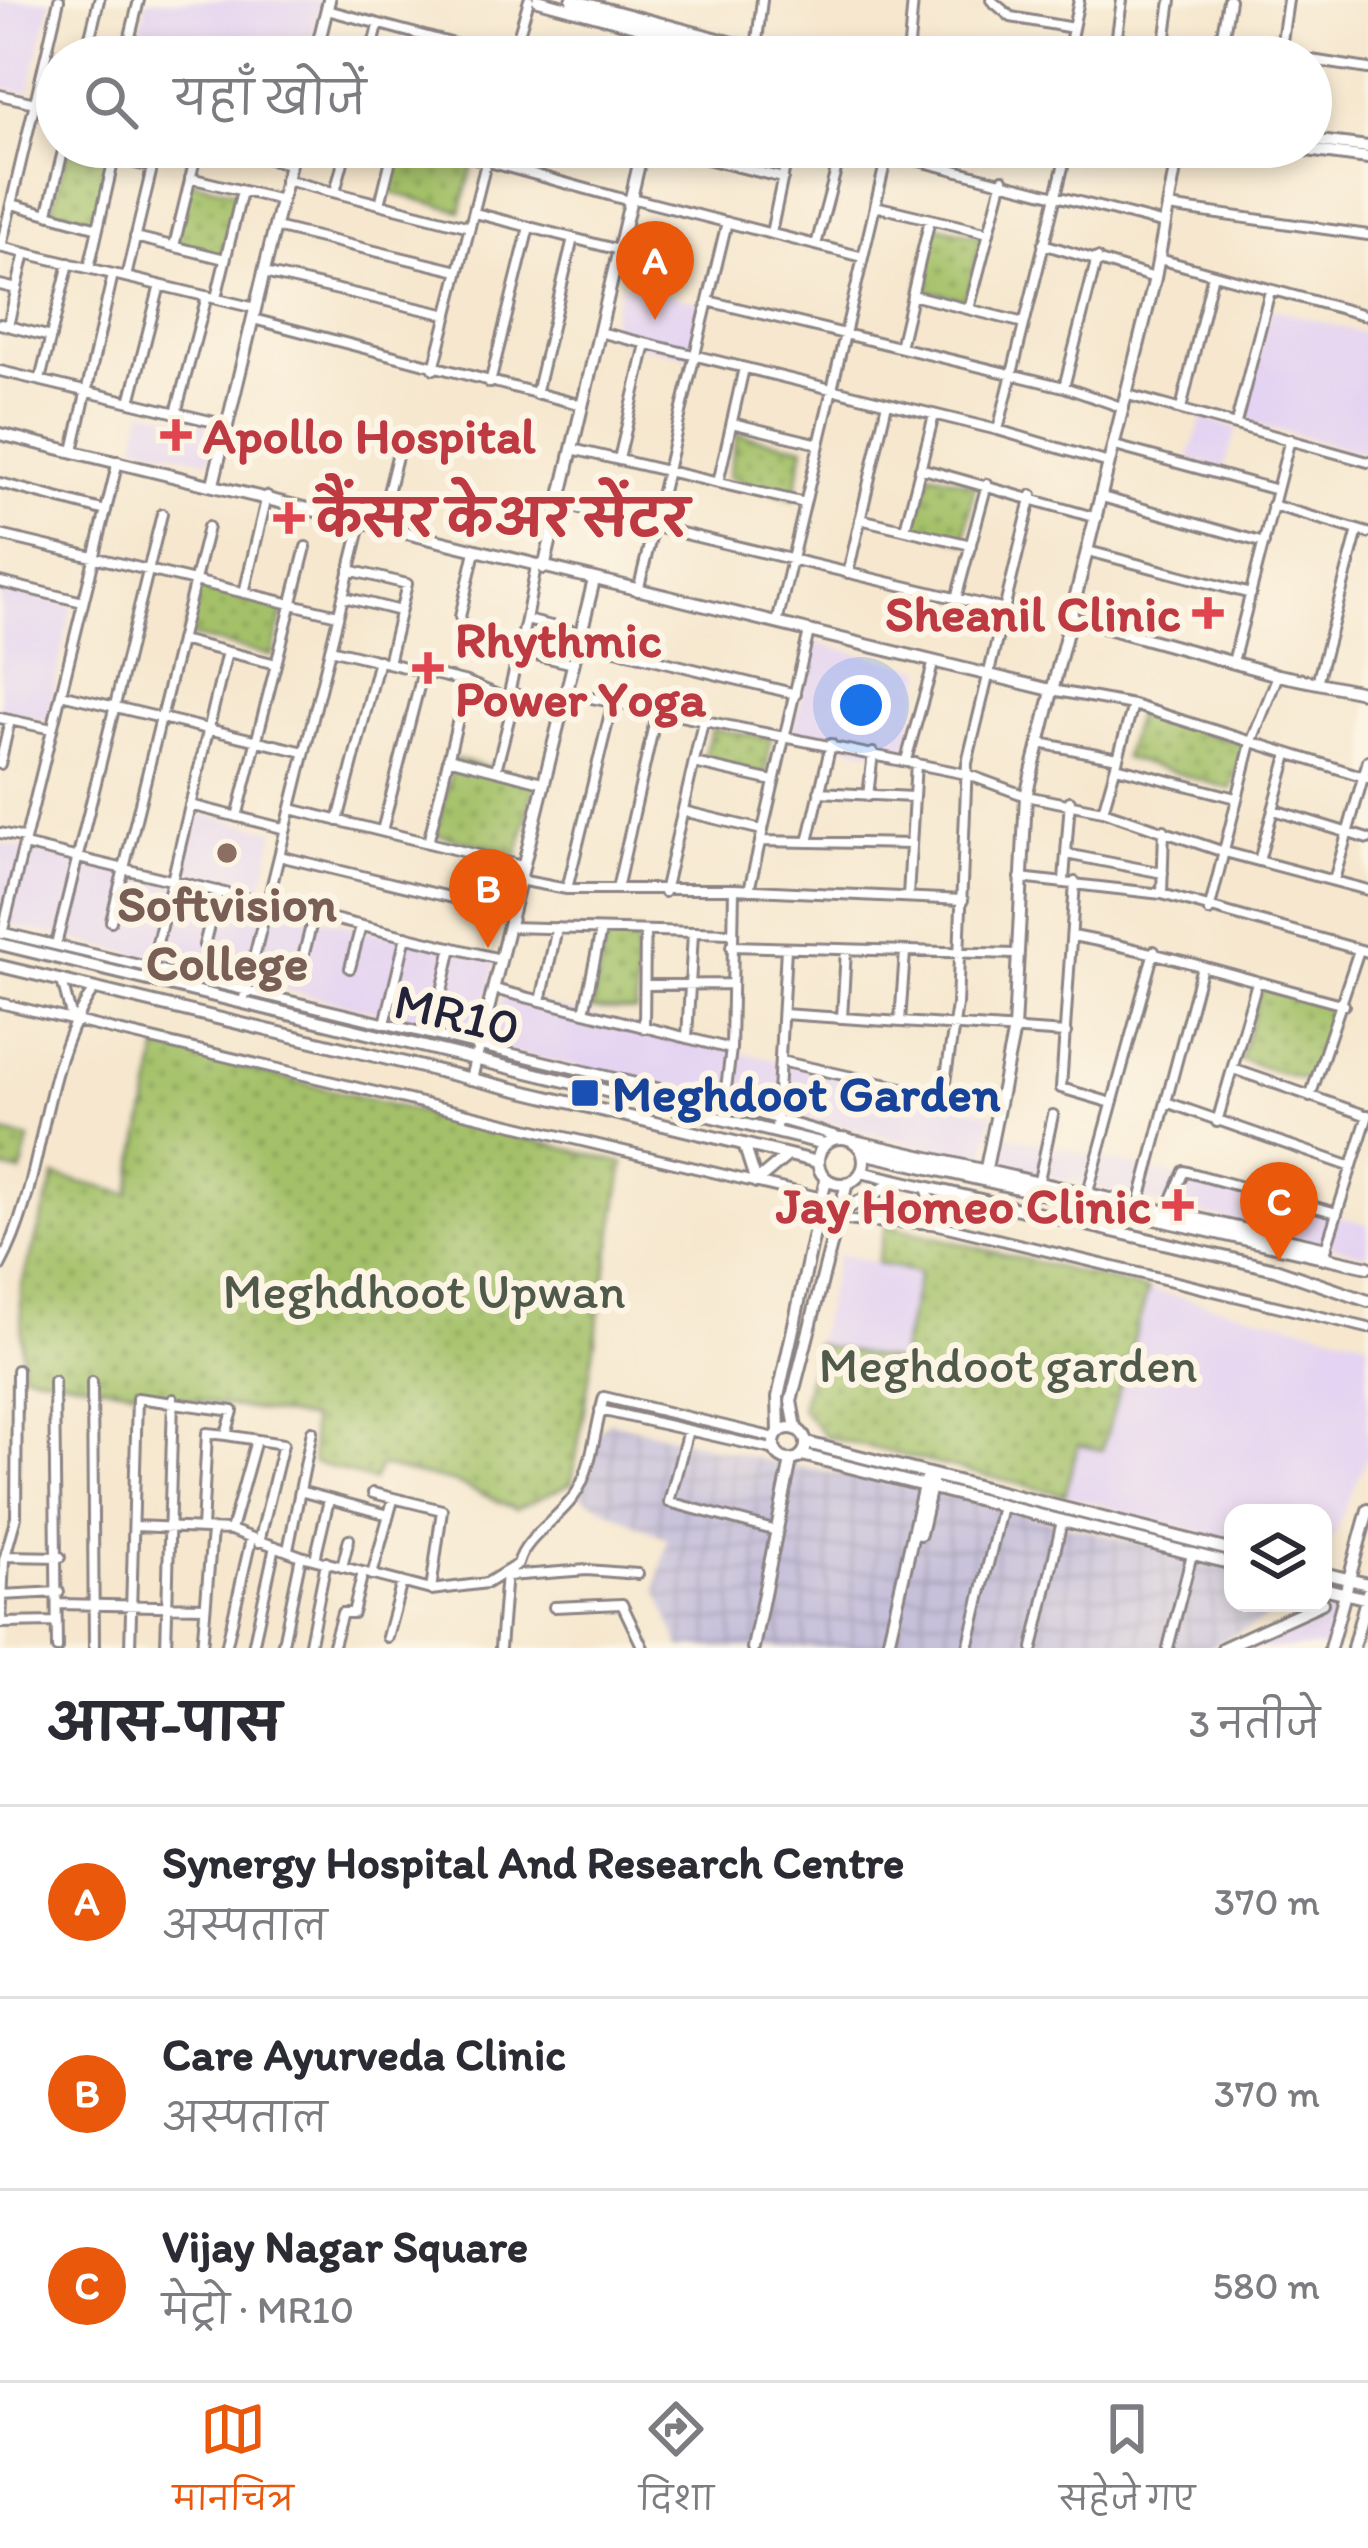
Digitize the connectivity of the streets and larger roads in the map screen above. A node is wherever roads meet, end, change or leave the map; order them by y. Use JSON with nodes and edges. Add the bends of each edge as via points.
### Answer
{"nodes":[{"id":1,"x":59,"y":0,"type":"edge"},
{"id":2,"x":100,"y":0,"type":"edge"},
{"id":3,"x":139,"y":0,"type":"edge"},
{"id":4,"x":537,"y":0,"type":"edge"},
{"id":5,"x":572,"y":0,"type":"edge"},
{"id":6,"x":762,"y":0,"type":"edge"},
{"id":7,"x":898,"y":0,"type":"edge"},
{"id":8,"x":991,"y":0,"type":"edge"},
{"id":9,"x":1078,"y":0,"type":"edge"},
{"id":10,"x":1122,"y":0,"type":"edge"},
{"id":11,"x":1171,"y":0,"type":"edge"},
{"id":12,"x":1229,"y":0,"type":"edge"},
{"id":13,"x":1288,"y":0,"type":"edge"},
{"id":14,"x":554,"y":2,"type":"edge"},
{"id":15,"x":913,"y":2,"type":"edge"},
{"id":16,"x":328,"y":5,"type":"edge"},
{"id":17,"x":611,"y":5,"type":"edge"},
{"id":18,"x":378,"y":26,"type":"junction"},
{"id":19,"x":1073,"y":28,"type":"junction"},
{"id":20,"x":51,"y":36,"type":"edge"},
{"id":21,"x":91,"y":36,"type":"edge"},
{"id":22,"x":130,"y":36,"type":"edge"},
{"id":23,"x":320,"y":36,"type":"edge"},
{"id":24,"x":375,"y":36,"type":"edge"},
{"id":25,"x":418,"y":36,"type":"edge"},
{"id":26,"x":519,"y":36,"type":"edge"},
{"id":27,"x":664,"y":36,"type":"edge"},
{"id":28,"x":703,"y":36,"type":"edge"},
{"id":29,"x":756,"y":36,"type":"edge"},
{"id":30,"x":910,"y":36,"type":"edge"},
{"id":31,"x":1071,"y":36,"type":"edge"},
{"id":32,"x":1117,"y":36,"type":"edge"},
{"id":33,"x":1166,"y":36,"type":"edge"},
{"id":34,"x":1223,"y":36,"type":"edge"},
{"id":35,"x":1283,"y":36,"type":"edge"},
{"id":36,"x":1332,"y":63,"type":"edge"},
{"id":37,"x":1368,"y":69,"type":"edge"},
{"id":38,"x":0,"y":95,"type":"edge"},
{"id":39,"x":36,"y":103,"type":"joint"},
{"id":40,"x":1332,"y":143,"type":"edge"},
{"id":41,"x":1368,"y":147,"type":"edge"},
{"id":42,"x":1332,"y":153,"type":"edge"},
{"id":43,"x":1368,"y":158,"type":"edge"},
{"id":44,"x":59,"y":168,"type":"edge"},
{"id":45,"x":112,"y":168,"type":"edge"},
{"id":46,"x":152,"y":168,"type":"edge"},
{"id":47,"x":193,"y":168,"type":"edge"},
{"id":48,"x":289,"y":168,"type":"edge"},
{"id":49,"x":341,"y":168,"type":"edge"},
{"id":50,"x":389,"y":168,"type":"edge"},
{"id":51,"x":485,"y":168,"type":"edge"},
{"id":52,"x":516,"y":168,"type":"edge"},
{"id":53,"x":638,"y":168,"type":"edge"},
{"id":54,"x":740,"y":168,"type":"edge"},
{"id":55,"x":784,"y":168,"type":"edge"},
{"id":56,"x":836,"y":168,"type":"edge"},
{"id":57,"x":884,"y":168,"type":"edge"},
{"id":58,"x":959,"y":168,"type":"edge"},
{"id":59,"x":1062,"y":168,"type":"edge"},
{"id":60,"x":1176,"y":168,"type":"edge"},
{"id":61,"x":190,"y":178,"type":"junction"},
{"id":62,"x":782,"y":178,"type":"junction"},
{"id":63,"x":1003,"y":179,"type":"junction"},
{"id":64,"x":286,"y":180,"type":"junction"},
{"id":65,"x":242,"y":191,"type":"junction"},
{"id":66,"x":335,"y":192,"type":"junction"},
{"id":67,"x":1055,"y":192,"type":"junction"},
{"id":68,"x":281,"y":200,"type":"junction"},
{"id":69,"x":630,"y":200,"type":"junction"},
{"id":70,"x":12,"y":204,"type":"junction"},
{"id":71,"x":380,"y":204,"type":"junction"},
{"id":72,"x":875,"y":206,"type":"junction"},
{"id":73,"x":1168,"y":207,"type":"junction"},
{"id":74,"x":48,"y":212,"type":"junction"},
{"id":75,"x":475,"y":214,"type":"junction"},
{"id":76,"x":930,"y":219,"type":"junction"},
{"id":77,"x":727,"y":222,"type":"junction"},
{"id":78,"x":1165,"y":224,"type":"junction"},
{"id":79,"x":274,"y":227,"type":"junction"},
{"id":80,"x":470,"y":227,"type":"junction"},
{"id":81,"x":529,"y":227,"type":"junction"},
{"id":82,"x":98,"y":228,"type":"junction"},
{"id":83,"x":771,"y":233,"type":"junction"},
{"id":84,"x":989,"y":233,"type":"junction"},
{"id":85,"x":1368,"y":235,"type":"edge"},
{"id":86,"x":135,"y":237,"type":"junction"},
{"id":87,"x":573,"y":238,"type":"junction"},
{"id":88,"x":1043,"y":244,"type":"junction"},
{"id":89,"x":816,"y":245,"type":"junction"},
{"id":90,"x":174,"y":246,"type":"junction"},
{"id":91,"x":0,"y":247,"type":"edge"},
{"id":92,"x":619,"y":250,"type":"junction"},
{"id":93,"x":26,"y":253,"type":"junction"},
{"id":94,"x":863,"y":257,"type":"junction"},
{"id":95,"x":1097,"y":258,"type":"junction"},
{"id":96,"x":225,"y":259,"type":"junction"},
{"id":97,"x":1159,"y":259,"type":"junction"},
{"id":98,"x":69,"y":263,"type":"junction"},
{"id":99,"x":89,"y":268,"type":"junction"},
{"id":100,"x":458,"y":271,"type":"junction"},
{"id":101,"x":264,"y":273,"type":"junction"},
{"id":102,"x":113,"y":274,"type":"junction"},
{"id":103,"x":1214,"y":274,"type":"junction"},
{"id":104,"x":126,"y":277,"type":"junction"},
{"id":105,"x":1156,"y":278,"type":"junction"},
{"id":106,"x":0,"y":285,"type":"edge"},
{"id":107,"x":160,"y":285,"type":"junction"},
{"id":108,"x":17,"y":289,"type":"junction"},
{"id":109,"x":1270,"y":291,"type":"junction"},
{"id":110,"x":912,"y":295,"type":"junction"},
{"id":111,"x":212,"y":297,"type":"junction"},
{"id":112,"x":708,"y":301,"type":"junction"},
{"id":113,"x":969,"y":309,"type":"junction"},
{"id":114,"x":254,"y":314,"type":"junction"},
{"id":115,"x":448,"y":315,"type":"junction"},
{"id":116,"x":1368,"y":316,"type":"edge"},
{"id":117,"x":1024,"y":323,"type":"junction"},
{"id":118,"x":4,"y":326,"type":"edge"},
{"id":119,"x":599,"y":332,"type":"junction"},
{"id":120,"x":845,"y":334,"type":"junction"},
{"id":121,"x":51,"y":337,"type":"junction"},
{"id":122,"x":646,"y":344,"type":"junction"},
{"id":123,"x":900,"y":347,"type":"junction"},
{"id":124,"x":694,"y":356,"type":"junction"},
{"id":125,"x":744,"y":368,"type":"junction"},
{"id":126,"x":434,"y":369,"type":"junction"},
{"id":127,"x":0,"y":371,"type":"edge"},
{"id":128,"x":1012,"y":374,"type":"junction"},
{"id":129,"x":40,"y":380,"type":"junction"},
{"id":130,"x":490,"y":383,"type":"junction"},
{"id":131,"x":1064,"y":387,"type":"junction"},
{"id":132,"x":832,"y":390,"type":"junction"},
{"id":133,"x":87,"y":392,"type":"junction"},
{"id":134,"x":536,"y":394,"type":"junction"},
{"id":135,"x":1126,"y":401,"type":"junction"},
{"id":136,"x":130,"y":402,"type":"junction"},
{"id":137,"x":887,"y":403,"type":"junction"},
{"id":138,"x":582,"y":406,"type":"junction"},
{"id":139,"x":1181,"y":409,"type":"junction"},
{"id":140,"x":176,"y":413,"type":"junction"},
{"id":141,"x":934,"y":414,"type":"junction"},
{"id":142,"x":732,"y":423,"type":"junction"},
{"id":143,"x":1236,"y":423,"type":"junction"},
{"id":144,"x":227,"y":425,"type":"junction"},
{"id":145,"x":998,"y":430,"type":"junction"},
{"id":146,"x":0,"y":434,"type":"edge"},
{"id":147,"x":1290,"y":439,"type":"junction"},
{"id":148,"x":401,"y":440,"type":"dead end"},
{"id":149,"x":819,"y":444,"type":"junction"},
{"id":150,"x":1115,"y":446,"type":"junction"},
{"id":151,"x":572,"y":449,"type":"junction"},
{"id":152,"x":74,"y":451,"type":"junction"},
{"id":153,"x":619,"y":460,"type":"junction"},
{"id":154,"x":118,"y":461,"type":"junction"},
{"id":155,"x":1368,"y":462,"type":"edge"},
{"id":156,"x":1111,"y":464,"type":"junction"},
{"id":157,"x":920,"y":468,"type":"junction"},
{"id":158,"x":667,"y":471,"type":"junction"},
{"id":159,"x":0,"y":483,"type":"edge"},
{"id":160,"x":718,"y":483,"type":"junction"},
{"id":161,"x":213,"y":484,"type":"junction"},
{"id":162,"x":987,"y":484,"type":"junction"},
{"id":163,"x":1277,"y":490,"type":"junction"},
{"id":164,"x":1032,"y":495,"type":"junction"},
{"id":165,"x":267,"y":496,"type":"junction"},
{"id":166,"x":1102,"y":497,"type":"junction"},
{"id":167,"x":805,"y":503,"type":"junction"},
{"id":168,"x":559,"y":504,"type":"junction"},
{"id":169,"x":1272,"y":505,"type":"junction"},
{"id":170,"x":106,"y":511,"type":"junction"},
{"id":171,"x":162,"y":514,"type":"dead end"},
{"id":172,"x":1097,"y":518,"type":"junction"},
{"id":173,"x":362,"y":519,"type":"junction"},
{"id":174,"x":860,"y":519,"type":"junction"},
{"id":175,"x":380,"y":525,"type":"junction"},
{"id":176,"x":653,"y":526,"type":"junction"},
{"id":177,"x":208,"y":527,"type":"dead end"},
{"id":178,"x":905,"y":530,"type":"junction"},
{"id":179,"x":1363,"y":532,"type":"edge"},
{"id":180,"x":0,"y":535,"type":"edge"},
{"id":181,"x":1264,"y":543,"type":"junction"},
{"id":182,"x":970,"y":545,"type":"junction"},
{"id":183,"x":306,"y":547,"type":"dead end"},
{"id":184,"x":475,"y":551,"type":"junction"},
{"id":185,"x":1088,"y":551,"type":"junction"},
{"id":186,"x":94,"y":559,"type":"junction"},
{"id":187,"x":792,"y":560,"type":"junction"},
{"id":188,"x":540,"y":567,"type":"junction"},
{"id":189,"x":349,"y":570,"type":"junction"},
{"id":190,"x":148,"y":571,"type":"junction"},
{"id":191,"x":848,"y":573,"type":"junction"},
{"id":192,"x":594,"y":580,"type":"junction"},
{"id":193,"x":0,"y":582,"type":"edge"},
{"id":194,"x":195,"y":582,"type":"junction"},
{"id":195,"x":638,"y":591,"type":"junction"},
{"id":196,"x":244,"y":593,"type":"junction"},
{"id":197,"x":1251,"y":594,"type":"junction"},
{"id":198,"x":344,"y":597,"type":"junction"},
{"id":199,"x":956,"y":599,"type":"junction"},
{"id":200,"x":83,"y":602,"type":"junction"},
{"id":201,"x":291,"y":604,"type":"junction"},
{"id":202,"x":1005,"y":610,"type":"junction"},
{"id":203,"x":400,"y":611,"type":"junction"},
{"id":204,"x":338,"y":615,"type":"junction"},
{"id":205,"x":460,"y":617,"type":"dead end"},
{"id":206,"x":1071,"y":618,"type":"junction"},
{"id":207,"x":526,"y":620,"type":"junction"},
{"id":208,"x":777,"y":623,"type":"junction"},
{"id":209,"x":809,"y":631,"type":"junction"},
{"id":210,"x":580,"y":637,"type":"junction"},
{"id":211,"x":180,"y":640,"type":"junction"},
{"id":212,"x":330,"y":649,"type":"junction"},
{"id":213,"x":518,"y":651,"type":"junction"},
{"id":214,"x":227,"y":652,"type":"junction"},
{"id":215,"x":934,"y":661,"type":"junction"},
{"id":216,"x":383,"y":662,"type":"junction"},
{"id":217,"x":1232,"y":662,"type":"junction"},
{"id":218,"x":276,"y":664,"type":"junction"},
{"id":219,"x":574,"y":664,"type":"junction"},
{"id":220,"x":423,"y":671,"type":"junction"},
{"id":221,"x":992,"y":674,"type":"junction"},
{"id":222,"x":1278,"y":674,"type":"junction"},
{"id":223,"x":1318,"y":679,"type":"junction"},
{"id":224,"x":467,"y":682,"type":"junction"},
{"id":225,"x":1051,"y":690,"type":"junction"},
{"id":226,"x":567,"y":693,"type":"junction"},
{"id":227,"x":1368,"y":693,"type":"edge"},
{"id":228,"x":61,"y":694,"type":"junction"},
{"id":229,"x":796,"y":694,"type":"junction"},
{"id":230,"x":511,"y":696,"type":"junction"},
{"id":231,"x":613,"y":701,"type":"junction"},
{"id":232,"x":1133,"y":705,"type":"junction"},
{"id":233,"x":114,"y":707,"type":"junction"},
{"id":234,"x":657,"y":711,"type":"junction"},
{"id":235,"x":562,"y":712,"type":"junction"},
{"id":236,"x":161,"y":718,"type":"junction"},
{"id":237,"x":5,"y":719,"type":"edge"},
{"id":238,"x":703,"y":722,"type":"junction"},
{"id":239,"x":52,"y":729,"type":"junction"},
{"id":240,"x":208,"y":729,"type":"junction"},
{"id":241,"x":784,"y":734,"type":"junction"},
{"id":242,"x":256,"y":740,"type":"junction"},
{"id":243,"x":1039,"y":743,"type":"junction"},
{"id":244,"x":1251,"y":743,"type":"junction"},
{"id":245,"x":831,"y":744,"type":"junction"},
{"id":246,"x":305,"y":752,"type":"junction"},
{"id":247,"x":873,"y":753,"type":"junction"},
{"id":248,"x":1288,"y":755,"type":"junction"},
{"id":249,"x":448,"y":758,"type":"junction"},
{"id":250,"x":0,"y":760,"type":"edge"},
{"id":251,"x":1368,"y":760,"type":"edge"},
{"id":252,"x":911,"y":762,"type":"junction"},
{"id":253,"x":1117,"y":762,"type":"junction"},
{"id":254,"x":694,"y":763,"type":"junction"},
{"id":255,"x":496,"y":770,"type":"junction"},
{"id":256,"x":966,"y":774,"type":"junction"},
{"id":257,"x":1365,"y":777,"type":"edge"},
{"id":258,"x":773,"y":781,"type":"junction"},
{"id":259,"x":542,"y":782,"type":"junction"},
{"id":260,"x":819,"y":792,"type":"junction"},
{"id":261,"x":868,"y":796,"type":"junction"},
{"id":262,"x":1026,"y":796,"type":"junction"},
{"id":263,"x":912,"y":797,"type":"junction"},
{"id":264,"x":1236,"y":798,"type":"junction"},
{"id":265,"x":1070,"y":802,"type":"junction"},
{"id":266,"x":190,"y":805,"type":"junction"},
{"id":267,"x":291,"y":808,"type":"junction"},
{"id":268,"x":1274,"y":810,"type":"junction"},
{"id":269,"x":1103,"y":811,"type":"junction"},
{"id":270,"x":683,"y":812,"type":"junction"},
{"id":271,"x":237,"y":817,"type":"junction"},
{"id":272,"x":338,"y":820,"type":"junction"},
{"id":273,"x":286,"y":829,"type":"junction"},
{"id":274,"x":1164,"y":830,"type":"junction"},
{"id":275,"x":382,"y":831,"type":"junction"},
{"id":276,"x":0,"y":833,"type":"edge"},
{"id":277,"x":1348,"y":834,"type":"junction"},
{"id":278,"x":761,"y":835,"type":"junction"},
{"id":279,"x":1368,"y":839,"type":"edge"},
{"id":280,"x":24,"y":841,"type":"junction"},
{"id":281,"x":808,"y":842,"type":"junction"},
{"id":282,"x":428,"y":843,"type":"junction"},
{"id":283,"x":911,"y":844,"type":"junction"},
{"id":284,"x":1221,"y":851,"type":"junction"},
{"id":285,"x":1066,"y":854,"type":"junction"},
{"id":286,"x":279,"y":856,"type":"junction"},
{"id":287,"x":77,"y":858,"type":"junction"},
{"id":288,"x":1258,"y":860,"type":"junction"},
{"id":289,"x":124,"y":869,"type":"junction"},
{"id":290,"x":0,"y":872,"type":"edge"},
{"id":291,"x":521,"y":873,"type":"junction"},
{"id":292,"x":1163,"y":873,"type":"junction"},
{"id":293,"x":16,"y":876,"type":"junction"},
{"id":294,"x":1018,"y":878,"type":"junction"},
{"id":295,"x":172,"y":880,"type":"junction"},
{"id":296,"x":1064,"y":880,"type":"junction"},
{"id":297,"x":1334,"y":880,"type":"junction"},
{"id":298,"x":1075,"y":882,"type":"junction"},
{"id":299,"x":567,"y":889,"type":"junction"},
{"id":300,"x":617,"y":889,"type":"junction"},
{"id":301,"x":734,"y":889,"type":"junction"},
{"id":302,"x":749,"y":890,"type":"junction"},
{"id":303,"x":1368,"y":890,"type":"edge"},
{"id":304,"x":218,"y":891,"type":"junction"},
{"id":305,"x":664,"y":892,"type":"junction"},
{"id":306,"x":1162,"y":894,"type":"junction"},
{"id":307,"x":908,"y":896,"type":"junction"},
{"id":308,"x":963,"y":900,"type":"junction"},
{"id":309,"x":267,"y":903,"type":"junction"},
{"id":310,"x":1209,"y":911,"type":"junction"},
{"id":311,"x":511,"y":912,"type":"junction"},
{"id":312,"x":314,"y":914,"type":"junction"},
{"id":313,"x":111,"y":921,"type":"dead end"},
{"id":314,"x":361,"y":926,"type":"junction"},
{"id":315,"x":508,"y":927,"type":"junction"},
{"id":316,"x":557,"y":928,"type":"junction"},
{"id":317,"x":601,"y":930,"type":"junction"},
{"id":318,"x":645,"y":932,"type":"junction"},
{"id":319,"x":732,"y":932,"type":"junction"},
{"id":320,"x":693,"y":933,"type":"junction"},
{"id":321,"x":1072,"y":936,"type":"junction"},
{"id":322,"x":1,"y":937,"type":"edge"},
{"id":323,"x":406,"y":937,"type":"junction"},
{"id":324,"x":56,"y":945,"type":"junction"},
{"id":325,"x":204,"y":945,"type":"dead end"},
{"id":326,"x":731,"y":946,"type":"junction"},
{"id":327,"x":452,"y":947,"type":"junction"},
{"id":328,"x":786,"y":948,"type":"junction"},
{"id":329,"x":846,"y":950,"type":"junction"},
{"id":330,"x":905,"y":951,"type":"junction"},
{"id":331,"x":1154,"y":951,"type":"junction"},
{"id":332,"x":1364,"y":951,"type":"edge"},
{"id":333,"x":958,"y":953,"type":"junction"},
{"id":334,"x":1015,"y":954,"type":"junction"},
{"id":335,"x":500,"y":959,"type":"junction"},
{"id":336,"x":0,"y":966,"type":"edge"},
{"id":337,"x":151,"y":968,"type":"junction"},
{"id":338,"x":350,"y":968,"type":"dead end"},
{"id":339,"x":300,"y":969,"type":"dead end"},
{"id":340,"x":1201,"y":970,"type":"junction"},
{"id":341,"x":62,"y":981,"type":"junction"},
{"id":342,"x":1257,"y":982,"type":"junction"},
{"id":343,"x":646,"y":985,"type":"junction"},
{"id":344,"x":730,"y":985,"type":"junction"},
{"id":345,"x":692,"y":987,"type":"junction"},
{"id":346,"x":94,"y":988,"type":"junction"},
{"id":347,"x":493,"y":989,"type":"junction"},
{"id":348,"x":244,"y":996,"type":"junction"},
{"id":349,"x":440,"y":1000,"type":"dead end"},
{"id":350,"x":541,"y":1001,"type":"junction"},
{"id":351,"x":0,"y":1003,"type":"edge"},
{"id":352,"x":1343,"y":1005,"type":"junction"},
{"id":353,"x":584,"y":1012,"type":"junction"},
{"id":354,"x":783,"y":1014,"type":"junction"},
{"id":355,"x":842,"y":1018,"type":"junction"},
{"id":356,"x":72,"y":1020,"type":"junction"},
{"id":357,"x":900,"y":1022,"type":"junction"},
{"id":358,"x":385,"y":1024,"type":"junction"},
{"id":359,"x":953,"y":1026,"type":"junction"},
{"id":360,"x":644,"y":1028,"type":"junction"},
{"id":361,"x":1015,"y":1029,"type":"junction"},
{"id":362,"x":1066,"y":1033,"type":"junction"},
{"id":363,"x":687,"y":1039,"type":"junction"},
{"id":364,"x":731,"y":1049,"type":"junction"},
{"id":365,"x":478,"y":1052,"type":"junction"},
{"id":366,"x":780,"y":1061,"type":"junction"},
{"id":367,"x":1233,"y":1069,"type":"junction"},
{"id":368,"x":472,"y":1079,"type":"junction"},
{"id":369,"x":943,"y":1095,"type":"junction"},
{"id":370,"x":1310,"y":1096,"type":"junction"},
{"id":371,"x":1166,"y":1102,"type":"junction"},
{"id":372,"x":1112,"y":1103,"type":"junction"},
{"id":373,"x":724,"y":1104,"type":"junction"},
{"id":374,"x":997,"y":1109,"type":"junction"},
{"id":375,"x":1053,"y":1115,"type":"dead end"},
{"id":376,"x":1368,"y":1116,"type":"edge"},
{"id":377,"x":1217,"y":1122,"type":"junction"},
{"id":378,"x":777,"y":1124,"type":"junction"},
{"id":379,"x":840,"y":1137,"type":"junction"},
{"id":380,"x":854,"y":1141,"type":"junction"},
{"id":381,"x":744,"y":1144,"type":"junction"},
{"id":382,"x":825,"y":1144,"type":"junction"},
{"id":383,"x":863,"y":1153,"type":"junction"},
{"id":384,"x":788,"y":1155,"type":"junction"},
{"id":385,"x":818,"y":1162,"type":"junction"},
{"id":386,"x":1352,"y":1167,"type":"junction"},
{"id":387,"x":986,"y":1168,"type":"junction"},
{"id":388,"x":861,"y":1172,"type":"junction"},
{"id":389,"x":826,"y":1179,"type":"junction"},
{"id":390,"x":1039,"y":1180,"type":"junction"},
{"id":391,"x":900,"y":1181,"type":"junction"},
{"id":392,"x":756,"y":1182,"type":"junction"},
{"id":393,"x":847,"y":1183,"type":"junction"},
{"id":394,"x":926,"y":1188,"type":"junction"},
{"id":395,"x":1088,"y":1192,"type":"junction"},
{"id":396,"x":968,"y":1197,"type":"junction"},
{"id":397,"x":825,"y":1198,"type":"junction"},
{"id":398,"x":1139,"y":1204,"type":"junction"},
{"id":399,"x":1167,"y":1210,"type":"junction"},
{"id":400,"x":1337,"y":1213,"type":"junction"},
{"id":401,"x":836,"y":1216,"type":"junction"},
{"id":402,"x":939,"y":1225,"type":"junction"},
{"id":403,"x":1324,"y":1253,"type":"junction"},
{"id":404,"x":0,"y":1265,"type":"edge"},
{"id":405,"x":1368,"y":1267,"type":"edge"},
{"id":406,"x":1368,"y":1301,"type":"edge"},
{"id":407,"x":1368,"y":1328,"type":"edge"},
{"id":408,"x":17,"y":1370,"type":"dead end"},
{"id":409,"x":54,"y":1381,"type":"dead end"},
{"id":410,"x":92,"y":1382,"type":"dead end"},
{"id":411,"x":173,"y":1399,"type":"junction"},
{"id":412,"x":601,"y":1410,"type":"junction"},
{"id":413,"x":796,"y":1428,"type":"junction"},
{"id":414,"x":688,"y":1430,"type":"junction"},
{"id":415,"x":312,"y":1431,"type":"dead end"},
{"id":416,"x":226,"y":1435,"type":"junction"},
{"id":417,"x":256,"y":1440,"type":"junction"},
{"id":418,"x":776,"y":1440,"type":"junction"},
{"id":419,"x":800,"y":1453,"type":"junction"},
{"id":420,"x":928,"y":1483,"type":"junction"},
{"id":421,"x":303,"y":1492,"type":"junction"},
{"id":422,"x":374,"y":1493,"type":"dead end"},
{"id":423,"x":393,"y":1499,"type":"junction"},
{"id":424,"x":329,"y":1500,"type":"junction"},
{"id":425,"x":1003,"y":1506,"type":"junction"},
{"id":426,"x":1368,"y":1510,"type":"edge"},
{"id":427,"x":389,"y":1515,"type":"junction"},
{"id":428,"x":1062,"y":1520,"type":"junction"},
{"id":429,"x":134,"y":1526,"type":"junction"},
{"id":430,"x":170,"y":1527,"type":"junction"},
{"id":431,"x":231,"y":1529,"type":"junction"},
{"id":432,"x":207,"y":1530,"type":"junction"},
{"id":433,"x":778,"y":1532,"type":"junction"},
{"id":434,"x":0,"y":1533,"type":"edge"},
{"id":435,"x":11,"y":1534,"type":"junction"},
{"id":436,"x":349,"y":1539,"type":"dead end"},
{"id":437,"x":255,"y":1540,"type":"junction"},
{"id":438,"x":275,"y":1546,"type":"junction"},
{"id":439,"x":1224,"y":1549,"type":"edge"},
{"id":440,"x":288,"y":1550,"type":"junction"},
{"id":441,"x":1192,"y":1552,"type":"junction"},
{"id":442,"x":6,"y":1556,"type":"junction"},
{"id":443,"x":301,"y":1556,"type":"junction"},
{"id":444,"x":60,"y":1557,"type":"junction"},
{"id":445,"x":315,"y":1559,"type":"junction"},
{"id":446,"x":1224,"y":1561,"type":"edge"},
{"id":447,"x":326,"y":1562,"type":"junction"},
{"id":448,"x":342,"y":1567,"type":"junction"},
{"id":449,"x":367,"y":1574,"type":"junction"},
{"id":450,"x":507,"y":1574,"type":"junction"},
{"id":451,"x":638,"y":1574,"type":"dead end"},
{"id":452,"x":1332,"y":1575,"type":"edge"},
{"id":453,"x":1349,"y":1579,"type":"junction"},
{"id":454,"x":1,"y":1581,"type":"edge"},
{"id":455,"x":402,"y":1582,"type":"junction"},
{"id":456,"x":431,"y":1590,"type":"junction"},
{"id":457,"x":1332,"y":1590,"type":"edge"},
{"id":458,"x":59,"y":1592,"type":"junction"},
{"id":459,"x":1345,"y":1593,"type":"junction"},
{"id":460,"x":1368,"y":1593,"type":"edge"},
{"id":461,"x":1,"y":1595,"type":"edge"},
{"id":462,"x":1332,"y":1599,"type":"edge"},
{"id":463,"x":94,"y":1603,"type":"junction"},
{"id":464,"x":59,"y":1604,"type":"junction"},
{"id":465,"x":130,"y":1605,"type":"junction"},
{"id":466,"x":169,"y":1606,"type":"junction"},
{"id":467,"x":205,"y":1607,"type":"junction"},
{"id":468,"x":554,"y":1607,"type":"dead end"},
{"id":469,"x":1303,"y":1612,"type":"edge"},
{"id":470,"x":1362,"y":1613,"type":"junction"},
{"id":471,"x":57,"y":1622,"type":"junction"},
{"id":472,"x":1368,"y":1630,"type":"edge"},
{"id":473,"x":387,"y":1637,"type":"dead end"},
{"id":474,"x":310,"y":1643,"type":"dead end"},
{"id":475,"x":333,"y":1645,"type":"edge"},
{"id":476,"x":254,"y":1647,"type":"edge"},
{"id":477,"x":57,"y":1648,"type":"edge"},
{"id":478,"x":94,"y":1648,"type":"edge"},
{"id":479,"x":130,"y":1648,"type":"edge"},
{"id":480,"x":166,"y":1648,"type":"edge"},
{"id":481,"x":202,"y":1648,"type":"edge"},
{"id":482,"x":226,"y":1648,"type":"edge"},
{"id":483,"x":282,"y":1648,"type":"edge"},
{"id":484,"x":500,"y":1648,"type":"edge"},
{"id":485,"x":643,"y":1648,"type":"edge"},
{"id":486,"x":753,"y":1648,"type":"edge"},
{"id":487,"x":891,"y":1648,"type":"edge"},
{"id":488,"x":968,"y":1648,"type":"edge"},
{"id":489,"x":1033,"y":1648,"type":"edge"},
{"id":490,"x":1168,"y":1648,"type":"edge"},
{"id":491,"x":1223,"y":1648,"type":"edge"},
{"id":492,"x":1330,"y":1648,"type":"edge"},
{"id":493,"x":1353,"y":1648,"type":"edge"}],
"edges":[{"from":1,"to":20,"type":"street"},
{"from":2,"to":21,"type":"street"},
{"from":3,"to":22,"type":"street"},
{"from":4,"to":14,"type":"street"},
{"from":4,"to":26,"type":"street"},
{"from":5,"to":17,"type":"street"},
{"from":6,"to":29,"type":"street"},
{"from":7,"to":15,"type":"street"},
{"from":8,"to":19,"type":"street","via":[[1011,17]]},
{"from":9,"to":19,"type":"street"},
{"from":10,"to":32,"type":"street"},
{"from":11,"to":33,"type":"street"},
{"from":12,"to":34,"type":"street"},
{"from":13,"to":35,"type":"street"},
{"from":14,"to":27,"type":"street"},
{"from":15,"to":30,"type":"street"},
{"from":16,"to":18,"type":"street"},
{"from":16,"to":23,"type":"street"},
{"from":17,"to":28,"type":"street"},
{"from":18,"to":24,"type":"street"},
{"from":18,"to":25,"type":"street"},
{"from":19,"to":31,"type":"street"},
{"from":36,"to":37,"type":"street"},
{"from":38,"to":39,"type":"street"},
{"from":39,"to":70,"type":"street"},
{"from":40,"to":41,"type":"street"},
{"from":42,"to":43,"type":"street"},
{"from":44,"to":74,"type":"street"},
{"from":45,"to":82,"type":"street"},
{"from":46,"to":86,"type":"street"},
{"from":47,"to":61,"type":"street"},
{"from":48,"to":64,"type":"street"},
{"from":49,"to":66,"type":"street"},
{"from":50,"to":71,"type":"street"},
{"from":51,"to":75,"type":"street"},
{"from":52,"to":69,"type":"street"},
{"from":53,"to":69,"type":"street"},
{"from":54,"to":62,"type":"street"},
{"from":55,"to":62,"type":"street"},
{"from":56,"to":89,"type":"street"},
{"from":57,"to":72,"type":"street"},
{"from":58,"to":63,"type":"street"},
{"from":59,"to":67,"type":"street"},
{"from":60,"to":73,"type":"street"},
{"from":61,"to":65,"type":"street"},
{"from":61,"to":90,"type":"street"},
{"from":62,"to":83,"type":"street"},
{"from":63,"to":67,"type":"street"},
{"from":63,"to":84,"type":"street"},
{"from":64,"to":66,"type":"street"},
{"from":64,"to":68,"type":"street"},
{"from":65,"to":68,"type":"street"},
{"from":65,"to":96,"type":"street"},
{"from":66,"to":71,"type":"street"},
{"from":67,"to":78,"type":"street"},
{"from":67,"to":88,"type":"street"},
{"from":68,"to":79,"type":"street"},
{"from":69,"to":77,"type":"street"},
{"from":69,"to":92,"type":"street"},
{"from":70,"to":74,"type":"street"},
{"from":70,"to":91,"type":"street"},
{"from":71,"to":80,"type":"street"},
{"from":72,"to":76,"type":"street"},
{"from":72,"to":94,"type":"street"},
{"from":73,"to":78,"type":"street"},
{"from":73,"to":85,"type":"street"},
{"from":74,"to":82,"type":"street"},
{"from":75,"to":80,"type":"street"},
{"from":75,"to":81,"type":"street"},
{"from":76,"to":84,"type":"street"},
{"from":76,"to":110,"type":"street"},
{"from":77,"to":83,"type":"street"},
{"from":77,"to":112,"type":"street"},
{"from":78,"to":97,"type":"street"},
{"from":79,"to":100,"type":"street"},
{"from":79,"to":101,"type":"street"},
{"from":80,"to":100,"type":"street"},
{"from":81,"to":87,"type":"street"},
{"from":81,"to":130,"type":"street"},
{"from":82,"to":99,"type":"street"},
{"from":83,"to":89,"type":"street"},
{"from":84,"to":113,"type":"street"},
{"from":86,"to":90,"type":"street"},
{"from":86,"to":104,"type":"street"},
{"from":87,"to":92,"type":"street"},
{"from":87,"to":134,"type":"street"},
{"from":88,"to":95,"type":"street"},
{"from":88,"to":117,"type":"street"},
{"from":89,"to":94,"type":"street"},
{"from":90,"to":96,"type":"street"},
{"from":91,"to":93,"type":"street"},
{"from":92,"to":119,"type":"street"},
{"from":93,"to":98,"type":"street"},
{"from":93,"to":108,"type":"street"},
{"from":94,"to":120,"type":"street"},
{"from":95,"to":105,"type":"street"},
{"from":95,"to":131,"type":"street"},
{"from":96,"to":111,"type":"street"},
{"from":97,"to":103,"type":"street"},
{"from":97,"to":105,"type":"street"},
{"from":98,"to":99,"type":"street"},
{"from":98,"to":121,"type":"street"},
{"from":99,"to":102,"type":"street"},
{"from":100,"to":115,"type":"street"},
{"from":101,"to":114,"type":"street"},
{"from":101,"to":115,"type":"street"},
{"from":102,"to":104,"type":"street"},
{"from":102,"to":133,"type":"street"},
{"from":103,"to":109,"type":"street"},
{"from":103,"to":139,"type":"street"},
{"from":104,"to":107,"type":"street"},
{"from":105,"to":135,"type":"street"},
{"from":106,"to":108,"type":"street"},
{"from":107,"to":111,"type":"street"},
{"from":107,"to":136,"type":"street"},
{"from":108,"to":118,"type":"street"},
{"from":109,"to":116,"type":"street"},
{"from":109,"to":143,"type":"street"},
{"from":110,"to":113,"type":"street"},
{"from":110,"to":123,"type":"street"},
{"from":111,"to":114,"type":"street"},
{"from":111,"to":140,"type":"street"},
{"from":112,"to":120,"type":"street"},
{"from":112,"to":124,"type":"street"},
{"from":113,"to":117,"type":"street"},
{"from":114,"to":126,"type":"street"},
{"from":114,"to":144,"type":"street"},
{"from":115,"to":126,"type":"street"},
{"from":117,"to":128,"type":"street"},
{"from":118,"to":121,"type":"street"},
{"from":119,"to":122,"type":"street"},
{"from":119,"to":138,"type":"street"},
{"from":120,"to":123,"type":"street"},
{"from":120,"to":132,"type":"street"},
{"from":121,"to":129,"type":"street"},
{"from":122,"to":124,"type":"street"},
{"from":122,"to":153,"type":"street"},
{"from":123,"to":128,"type":"street"},
{"from":124,"to":125,"type":"street"},
{"from":124,"to":158,"type":"street"},
{"from":125,"to":132,"type":"street"},
{"from":125,"to":142,"type":"street"},
{"from":126,"to":130,"type":"street"},
{"from":127,"to":129,"type":"street"},
{"from":128,"to":131,"type":"street"},
{"from":128,"to":145,"type":"street"},
{"from":129,"to":133,"type":"street"},
{"from":130,"to":134,"type":"street"},
{"from":131,"to":135,"type":"street"},
{"from":132,"to":137,"type":"street"},
{"from":132,"to":149,"type":"street"},
{"from":133,"to":136,"type":"street"},
{"from":133,"to":152,"type":"street"},
{"from":134,"to":138,"type":"street"},
{"from":135,"to":139,"type":"street"},
{"from":135,"to":150,"type":"street"},
{"from":136,"to":140,"type":"street"},
{"from":137,"to":141,"type":"street"},
{"from":137,"to":174,"type":"street"},
{"from":138,"to":151,"type":"street"},
{"from":139,"to":143,"type":"street"},
{"from":140,"to":144,"type":"street"},
{"from":141,"to":145,"type":"street"},
{"from":141,"to":157,"type":"street"},
{"from":142,"to":149,"type":"street"},
{"from":142,"to":160,"type":"street"},
{"from":143,"to":147,"type":"street"},
{"from":144,"to":161,"type":"street"},
{"from":145,"to":156,"type":"street"},
{"from":146,"to":152,"type":"street"},
{"from":147,"to":155,"type":"street"},
{"from":147,"to":163,"type":"street"},
{"from":148,"to":175,"type":"street"},
{"from":149,"to":167,"type":"street"},
{"from":150,"to":156,"type":"street"},
{"from":150,"to":163,"type":"street"},
{"from":151,"to":153,"type":"street"},
{"from":151,"to":168,"type":"street"},
{"from":152,"to":154,"type":"street"},
{"from":153,"to":158,"type":"street"},
{"from":154,"to":161,"type":"street"},
{"from":154,"to":170,"type":"street"},
{"from":156,"to":166,"type":"street"},
{"from":157,"to":162,"type":"street"},
{"from":157,"to":178,"type":"street"},
{"from":158,"to":160,"type":"street"},
{"from":158,"to":176,"type":"street"},
{"from":159,"to":170,"type":"street"},
{"from":160,"to":167,"type":"street"},
{"from":161,"to":165,"type":"street"},
{"from":162,"to":164,"type":"street"},
{"from":162,"to":182,"type":"street"},
{"from":163,"to":169,"type":"street"},
{"from":164,"to":172,"type":"street"},
{"from":164,"to":202,"type":"street"},
{"from":165,"to":173,"type":"street"},
{"from":165,"to":196,"type":"street"},
{"from":166,"to":172,"type":"street"},
{"from":166,"to":181,"type":"street"},
{"from":167,"to":187,"type":"street"},
{"from":168,"to":176,"type":"street"},
{"from":168,"to":188,"type":"street"},
{"from":169,"to":179,"type":"street"},
{"from":169,"to":181,"type":"street"},
{"from":170,"to":186,"type":"street"},
{"from":171,"to":190,"type":"street"},
{"from":172,"to":185,"type":"street"},
{"from":173,"to":175,"type":"street"},
{"from":173,"to":189,"type":"street"},
{"from":174,"to":178,"type":"street"},
{"from":174,"to":191,"type":"street"},
{"from":175,"to":184,"type":"street"},
{"from":176,"to":187,"type":"street"},
{"from":176,"to":195,"type":"street"},
{"from":177,"to":194,"type":"street"},
{"from":178,"to":182,"type":"street"},
{"from":179,"to":223,"type":"street"},
{"from":180,"to":186,"type":"street"},
{"from":181,"to":197,"type":"street"},
{"from":182,"to":199,"type":"street"},
{"from":183,"to":201,"type":"street"},
{"from":184,"to":188,"type":"street"},
{"from":184,"to":205,"type":"street"},
{"from":185,"to":197,"type":"street"},
{"from":185,"to":206,"type":"street"},
{"from":186,"to":190,"type":"street"},
{"from":186,"to":200,"type":"street"},
{"from":187,"to":191,"type":"street"},
{"from":187,"to":208,"type":"street"},
{"from":188,"to":192,"type":"street"},
{"from":188,"to":207,"type":"street"},
{"from":189,"to":198,"type":"street"},
{"from":189,"to":203,"type":"street","via":[[406,584]]},
{"from":190,"to":194,"type":"street"},
{"from":190,"to":233,"type":"street"},
{"from":191,"to":199,"type":"street"},
{"from":192,"to":195,"type":"street"},
{"from":192,"to":210,"type":"street"},
{"from":193,"to":200,"type":"street"},
{"from":194,"to":196,"type":"street"},
{"from":194,"to":211,"type":"street"},
{"from":195,"to":208,"type":"street"},
{"from":196,"to":201,"type":"street"},
{"from":197,"to":217,"type":"street"},
{"from":198,"to":203,"type":"street"},
{"from":198,"to":204,"type":"street"},
{"from":199,"to":202,"type":"street"},
{"from":200,"to":228,"type":"street"},
{"from":201,"to":204,"type":"street"},
{"from":201,"to":218,"type":"street"},
{"from":202,"to":221,"type":"street"},
{"from":203,"to":216,"type":"street"},
{"from":204,"to":212,"type":"street"},
{"from":206,"to":217,"type":"street"},
{"from":206,"to":225,"type":"street"},
{"from":207,"to":210,"type":"street"},
{"from":207,"to":213,"type":"street"},
{"from":208,"to":209,"type":"street"},
{"from":209,"to":215,"type":"street"},
{"from":209,"to":229,"type":"street"},
{"from":210,"to":219,"type":"street"},
{"from":210,"to":229,"type":"street"},
{"from":211,"to":214,"type":"street"},
{"from":211,"to":236,"type":"street"},
{"from":212,"to":216,"type":"street"},
{"from":212,"to":246,"type":"street"},
{"from":213,"to":219,"type":"street"},
{"from":213,"to":230,"type":"street"},
{"from":214,"to":218,"type":"street"},
{"from":214,"to":240,"type":"street"},
{"from":215,"to":221,"type":"street"},
{"from":215,"to":252,"type":"street"},
{"from":216,"to":220,"type":"street"},
{"from":216,"to":272,"type":"street"},
{"from":217,"to":222,"type":"street"},
{"from":218,"to":242,"type":"street"},
{"from":219,"to":226,"type":"street"},
{"from":220,"to":224,"type":"street"},
{"from":220,"to":275,"type":"street"},
{"from":221,"to":225,"type":"street"},
{"from":221,"to":256,"type":"street"},
{"from":222,"to":223,"type":"street"},
{"from":222,"to":244,"type":"street"},
{"from":223,"to":227,"type":"street"},
{"from":224,"to":230,"type":"street"},
{"from":224,"to":249,"type":"street"},
{"from":225,"to":232,"type":"street"},
{"from":225,"to":243,"type":"street"},
{"from":226,"to":231,"type":"street"},
{"from":226,"to":235,"type":"street"},
{"from":228,"to":233,"type":"street"},
{"from":228,"to":239,"type":"street"},
{"from":229,"to":241,"type":"street"},
{"from":230,"to":235,"type":"street"},
{"from":230,"to":255,"type":"street"},
{"from":231,"to":234,"type":"street"},
{"from":231,"to":299,"type":"street"},
{"from":232,"to":244,"type":"street"},
{"from":232,"to":253,"type":"street"},
{"from":233,"to":236,"type":"street"},
{"from":233,"to":287,"type":"street"},
{"from":234,"to":238,"type":"street"},
{"from":234,"to":300,"type":"street"},
{"from":235,"to":259,"type":"street"},
{"from":236,"to":240,"type":"street"},
{"from":236,"to":289,"type":"street"},
{"from":237,"to":239,"type":"street"},
{"from":237,"to":250,"type":"street"},
{"from":238,"to":241,"type":"street"},
{"from":238,"to":254,"type":"street"},
{"from":239,"to":280,"type":"street"},
{"from":240,"to":242,"type":"street"},
{"from":240,"to":266,"type":"street"},
{"from":241,"to":245,"type":"street"},
{"from":241,"to":258,"type":"street"},
{"from":242,"to":246,"type":"street"},
{"from":242,"to":271,"type":"street"},
{"from":243,"to":253,"type":"street"},
{"from":243,"to":262,"type":"street"},
{"from":244,"to":248,"type":"street"},
{"from":244,"to":264,"type":"street"},
{"from":245,"to":247,"type":"street"},
{"from":245,"to":260,"type":"street"},
{"from":246,"to":267,"type":"street"},
{"from":247,"to":252,"type":"street"},
{"from":247,"to":261,"type":"street"},
{"from":248,"to":257,"type":"street"},
{"from":248,"to":268,"type":"street"},
{"from":249,"to":255,"type":"street"},
{"from":249,"to":282,"type":"street"},
{"from":251,"to":257,"type":"street"},
{"from":252,"to":256,"type":"street"},
{"from":252,"to":263,"type":"street"},
{"from":253,"to":264,"type":"street"},
{"from":253,"to":269,"type":"street"},
{"from":254,"to":258,"type":"street"},
{"from":254,"to":270,"type":"street"},
{"from":255,"to":259,"type":"street"},
{"from":256,"to":262,"type":"street"},
{"from":256,"to":308,"type":"street"},
{"from":257,"to":277,"type":"street"},
{"from":258,"to":278,"type":"street"},
{"from":259,"to":291,"type":"street"},
{"from":260,"to":261,"type":"street"},
{"from":260,"to":281,"type":"street"},
{"from":261,"to":263,"type":"street"},
{"from":262,"to":265,"type":"street"},
{"from":262,"to":294,"type":"street"},
{"from":263,"to":283,"type":"street"},
{"from":264,"to":284,"type":"street"},
{"from":265,"to":269,"type":"street"},
{"from":265,"to":285,"type":"street"},
{"from":266,"to":271,"type":"street"},
{"from":266,"to":295,"type":"street"},
{"from":267,"to":272,"type":"street"},
{"from":267,"to":273,"type":"street"},
{"from":268,"to":277,"type":"street"},
{"from":268,"to":288,"type":"street"},
{"from":269,"to":274,"type":"street"},
{"from":270,"to":278,"type":"street"},
{"from":270,"to":305,"type":"street"},
{"from":271,"to":273,"type":"street"},
{"from":272,"to":275,"type":"street"},
{"from":273,"to":286,"type":"street"},
{"from":274,"to":284,"type":"street"},
{"from":274,"to":292,"type":"street"},
{"from":275,"to":282,"type":"street"},
{"from":276,"to":280,"type":"street"},
{"from":277,"to":279,"type":"street"},
{"from":277,"to":297,"type":"street"},
{"from":278,"to":281,"type":"street"},
{"from":278,"to":302,"type":"street"},
{"from":280,"to":287,"type":"street"},
{"from":280,"to":293,"type":"street"},
{"from":281,"to":283,"type":"street"},
{"from":282,"to":291,"type":"street"},
{"from":283,"to":307,"type":"street"},
{"from":284,"to":288,"type":"street"},
{"from":284,"to":310,"type":"street"},
{"from":285,"to":292,"type":"street"},
{"from":285,"to":296,"type":"street"},
{"from":286,"to":309,"type":"street"},
{"from":286,"to":311,"type":"street"},
{"from":287,"to":289,"type":"street"},
{"from":287,"to":324,"type":"street"},
{"from":288,"to":297,"type":"street"},
{"from":289,"to":295,"type":"street"},
{"from":289,"to":313,"type":"street"},
{"from":290,"to":293,"type":"street"},
{"from":291,"to":299,"type":"street"},
{"from":291,"to":311,"type":"street"},
{"from":292,"to":306,"type":"street"},
{"from":293,"to":322,"type":"street"},
{"from":294,"to":296,"type":"street"},
{"from":294,"to":334,"type":"street"},
{"from":295,"to":304,"type":"street"},
{"from":295,"to":337,"type":"street"},
{"from":296,"to":298,"type":"street"},
{"from":297,"to":303,"type":"street"},
{"from":298,"to":306,"type":"street"},
{"from":298,"to":321,"type":"street"},
{"from":299,"to":300,"type":"street"},
{"from":300,"to":305,"type":"street"},
{"from":301,"to":302,"type":"street"},
{"from":301,"to":305,"type":"street"},
{"from":301,"to":319,"type":"street"},
{"from":302,"to":307,"type":"street"},
{"from":304,"to":309,"type":"street"},
{"from":304,"to":325,"type":"street"},
{"from":306,"to":310,"type":"street"},
{"from":307,"to":308,"type":"street"},
{"from":308,"to":333,"type":"street"},
{"from":309,"to":312,"type":"street"},
{"from":309,"to":348,"type":"street"},
{"from":310,"to":332,"type":"street"},
{"from":311,"to":315,"type":"street"},
{"from":312,"to":314,"type":"street"},
{"from":312,"to":339,"type":"street"},
{"from":314,"to":323,"type":"street"},
{"from":314,"to":338,"type":"street"},
{"from":315,"to":316,"type":"street"},
{"from":315,"to":335,"type":"street"},
{"from":316,"to":317,"type":"street"},
{"from":316,"to":350,"type":"street"},
{"from":317,"to":318,"type":"street"},
{"from":317,"to":353,"type":"street"},
{"from":318,"to":320,"type":"street"},
{"from":318,"to":343,"type":"street"},
{"from":319,"to":320,"type":"street"},
{"from":319,"to":326,"type":"street"},
{"from":320,"to":345,"type":"street"},
{"from":321,"to":331,"type":"street"},
{"from":321,"to":362,"type":"street"},
{"from":322,"to":324,"type":"street"},
{"from":322,"to":348,"type":"street","name":"MR10"},
{"from":323,"to":327,"type":"street"},
{"from":323,"to":358,"type":"street"},
{"from":324,"to":337,"type":"street"},
{"from":326,"to":328,"type":"street"},
{"from":326,"to":344,"type":"street"},
{"from":327,"to":335,"type":"street"},
{"from":327,"to":349,"type":"street"},
{"from":328,"to":329,"type":"street"},
{"from":328,"to":354,"type":"street"},
{"from":329,"to":330,"type":"street"},
{"from":329,"to":355,"type":"street"},
{"from":330,"to":333,"type":"street"},
{"from":330,"to":357,"type":"street"},
{"from":331,"to":340,"type":"street"},
{"from":331,"to":372,"type":"street"},
{"from":332,"to":352,"type":"street"},
{"from":333,"to":334,"type":"street"},
{"from":333,"to":359,"type":"street"},
{"from":334,"to":361,"type":"street"},
{"from":335,"to":347,"type":"street"},
{"from":336,"to":341,"type":"street","name":"MR10"},
{"from":337,"to":348,"type":"street"},
{"from":340,"to":342,"type":"street"},
{"from":340,"to":371,"type":"street"},
{"from":341,"to":346,"type":"street","name":"MR10"},
{"from":341,"to":356,"type":"street"},
{"from":342,"to":352,"type":"street"},
{"from":342,"to":367,"type":"street"},
{"from":343,"to":345,"type":"street"},
{"from":343,"to":360,"type":"street"},
{"from":344,"to":345,"type":"street"},
{"from":344,"to":364,"type":"street"},
{"from":345,"to":363,"type":"street"},
{"from":346,"to":356,"type":"street"},
{"from":346,"to":368,"type":"street","name":"MR10"},
{"from":347,"to":350,"type":"street"},
{"from":347,"to":365,"type":"street"},
{"from":348,"to":358,"type":"street"},
{"from":348,"to":365,"type":"street","name":"MR10"},
{"from":350,"to":353,"type":"street"},
{"from":351,"to":356,"type":"street"},
{"from":352,"to":370,"type":"street"},
{"from":353,"to":360,"type":"street"},
{"from":354,"to":355,"type":"street"},
{"from":354,"to":366,"type":"street"},
{"from":355,"to":357,"type":"street"},
{"from":356,"to":392,"type":"street"},
{"from":356,"to":404,"type":"street","via":[[27,1196]]},
{"from":357,"to":359,"type":"street"},
{"from":358,"to":365,"type":"street"},
{"from":359,"to":361,"type":"street"},
{"from":359,"to":369,"type":"street"},
{"from":360,"to":363,"type":"street"},
{"from":361,"to":362,"type":"street"},
{"from":361,"to":374,"type":"street"},
{"from":362,"to":372,"type":"street","via":[[1061,1088]]},
{"from":363,"to":364,"type":"street"},
{"from":364,"to":373,"type":"street"},
{"from":365,"to":368,"type":"street"},
{"from":365,"to":373,"type":"street"},
{"from":365,"to":378,"type":"street","name":"MR10"},
{"from":366,"to":369,"type":"street"},
{"from":366,"to":378,"type":"street"},
{"from":367,"to":370,"type":"street"},
{"from":367,"to":377,"type":"street"},
{"from":368,"to":381,"type":"street","name":"MR10"},
{"from":369,"to":374,"type":"street"},
{"from":370,"to":376,"type":"street"},
{"from":371,"to":377,"type":"street"},
{"from":371,"to":398,"type":"street"},
{"from":372,"to":395,"type":"street"},
{"from":373,"to":378,"type":"street"},
{"from":374,"to":387,"type":"street"},
{"from":375,"to":390,"type":"street"},
{"from":376,"to":386,"type":"street"},
{"from":377,"to":386,"type":"street"},
{"from":378,"to":379,"type":"street"},
{"from":378,"to":382,"type":"street","name":"MR10"},
{"from":379,"to":380,"type":"street"},
{"from":379,"to":382,"type":"street"},
{"from":380,"to":383,"type":"street"},
{"from":380,"to":387,"type":"street"},
{"from":381,"to":384,"type":"street","name":"MR10"},
{"from":381,"to":392,"type":"street"},
{"from":382,"to":385,"type":"street"},
{"from":383,"to":388,"type":"street"},
{"from":383,"to":403,"type":"street"},
{"from":384,"to":385,"type":"street","name":"MR10"},
{"from":384,"to":392,"type":"street"},
{"from":385,"to":389,"type":"street"},
{"from":386,"to":400,"type":"street"},
{"from":387,"to":390,"type":"street"},
{"from":388,"to":391,"type":"street"},
{"from":388,"to":393,"type":"street"},
{"from":389,"to":393,"type":"street"},
{"from":389,"to":397,"type":"street"},
{"from":390,"to":395,"type":"street"},
{"from":391,"to":394,"type":"street"},
{"from":391,"to":401,"type":"street"},
{"from":392,"to":397,"type":"street"},
{"from":393,"to":401,"type":"street"},
{"from":394,"to":396,"type":"street"},
{"from":394,"to":402,"type":"street"},
{"from":395,"to":398,"type":"street"},
{"from":396,"to":402,"type":"street"},
{"from":396,"to":406,"type":"street","via":[[1275,1269]]},
{"from":397,"to":418,"type":"street","via":[[778,1397]]},
{"from":398,"to":399,"type":"street"},
{"from":399,"to":400,"type":"street","via":[[1184,1171]]},
{"from":399,"to":403,"type":"street"},
{"from":400,"to":403,"type":"street"},
{"from":401,"to":402,"type":"street","via":[[869,1226],[886,1218]]},
{"from":401,"to":413,"type":"street","via":[[791,1401]]},
{"from":402,"to":407,"type":"street"},
{"from":403,"to":405,"type":"street"},
{"from":408,"to":435,"type":"street"},
{"from":409,"to":444,"type":"street"},
{"from":410,"to":463,"type":"street"},
{"from":411,"to":416,"type":"street","via":[[233,1411]]},
{"from":411,"to":429,"type":"street","via":[[136,1398]]},
{"from":411,"to":430,"type":"street"},
{"from":412,"to":414,"type":"street"},
{"from":412,"to":418,"type":"street","via":[[604,1397]]},
{"from":412,"to":450,"type":"street","via":[[581,1486]]},
{"from":413,"to":418,"type":"street"},
{"from":413,"to":419,"type":"street"},
{"from":414,"to":418,"type":"street"},
{"from":414,"to":433,"type":"street","via":[[669,1502]]},
{"from":415,"to":421,"type":"street"},
{"from":416,"to":417,"type":"street"},
{"from":416,"to":432,"type":"street","via":[[207,1432]]},
{"from":417,"to":431,"type":"street"},
{"from":417,"to":437,"type":"street","via":[[283,1444]]},
{"from":418,"to":419,"type":"street"},
{"from":419,"to":420,"type":"street"},
{"from":419,"to":433,"type":"street"},
{"from":420,"to":425,"type":"street"},
{"from":420,"to":439,"type":"street"},
{"from":420,"to":487,"type":"street"},
{"from":421,"to":424,"type":"street"},
{"from":421,"to":440,"type":"street"},
{"from":422,"to":423,"type":"street"},
{"from":423,"to":427,"type":"street"},
{"from":423,"to":456,"type":"street","via":[[442,1510]]},
{"from":424,"to":427,"type":"street"},
{"from":424,"to":445,"type":"street"},
{"from":425,"to":428,"type":"street"},
{"from":425,"to":488,"type":"street"},
{"from":426,"to":453,"type":"street"},
{"from":427,"to":449,"type":"street"},
{"from":428,"to":441,"type":"street"},
{"from":428,"to":489,"type":"street"},
{"from":429,"to":430,"type":"street"},
{"from":429,"to":465,"type":"street"},
{"from":430,"to":432,"type":"street"},
{"from":430,"to":466,"type":"street"},
{"from":431,"to":432,"type":"street"},
{"from":431,"to":437,"type":"street"},
{"from":432,"to":467,"type":"street"},
{"from":433,"to":486,"type":"street"},
{"from":434,"to":435,"type":"street"},
{"from":435,"to":442,"type":"street"},
{"from":436,"to":448,"type":"street"},
{"from":437,"to":438,"type":"street"},
{"from":437,"to":482,"type":"street"},
{"from":438,"to":440,"type":"street"},
{"from":438,"to":476,"type":"street"},
{"from":440,"to":443,"type":"street"},
{"from":441,"to":446,"type":"street"},
{"from":441,"to":490,"type":"street"},
{"from":442,"to":444,"type":"street"},
{"from":442,"to":454,"type":"street"},
{"from":443,"to":445,"type":"street"},
{"from":443,"to":483,"type":"street"},
{"from":444,"to":458,"type":"street"},
{"from":445,"to":447,"type":"street"},
{"from":447,"to":448,"type":"street"},
{"from":447,"to":474,"type":"street"},
{"from":448,"to":449,"type":"street"},
{"from":449,"to":455,"type":"street"},
{"from":449,"to":475,"type":"street"},
{"from":450,"to":451,"type":"street"},
{"from":450,"to":456,"type":"street"},
{"from":450,"to":484,"type":"street"},
{"from":452,"to":453,"type":"street"},
{"from":453,"to":459,"type":"street"},
{"from":453,"to":460,"type":"street"},
{"from":454,"to":461,"type":"street"},
{"from":455,"to":456,"type":"street"},
{"from":455,"to":473,"type":"street"},
{"from":457,"to":459,"type":"street"},
{"from":458,"to":461,"type":"street"},
{"from":458,"to":464,"type":"street"},
{"from":459,"to":460,"type":"street"},
{"from":459,"to":462,"type":"street"},
{"from":459,"to":492,"type":"street"},
{"from":460,"to":470,"type":"street"},
{"from":461,"to":471,"type":"street","via":[[1,1622]]},
{"from":463,"to":464,"type":"street"},
{"from":463,"to":465,"type":"street"},
{"from":463,"to":478,"type":"street"},
{"from":464,"to":471,"type":"street"},
{"from":465,"to":466,"type":"street"},
{"from":465,"to":479,"type":"street"},
{"from":466,"to":467,"type":"street"},
{"from":466,"to":480,"type":"street"},
{"from":467,"to":481,"type":"street"},
{"from":468,"to":485,"type":"street","via":[[622,1604]]},
{"from":469,"to":491,"type":"street"},
{"from":470,"to":472,"type":"street"},
{"from":470,"to":493,"type":"street"},
{"from":471,"to":477,"type":"street"}]}
